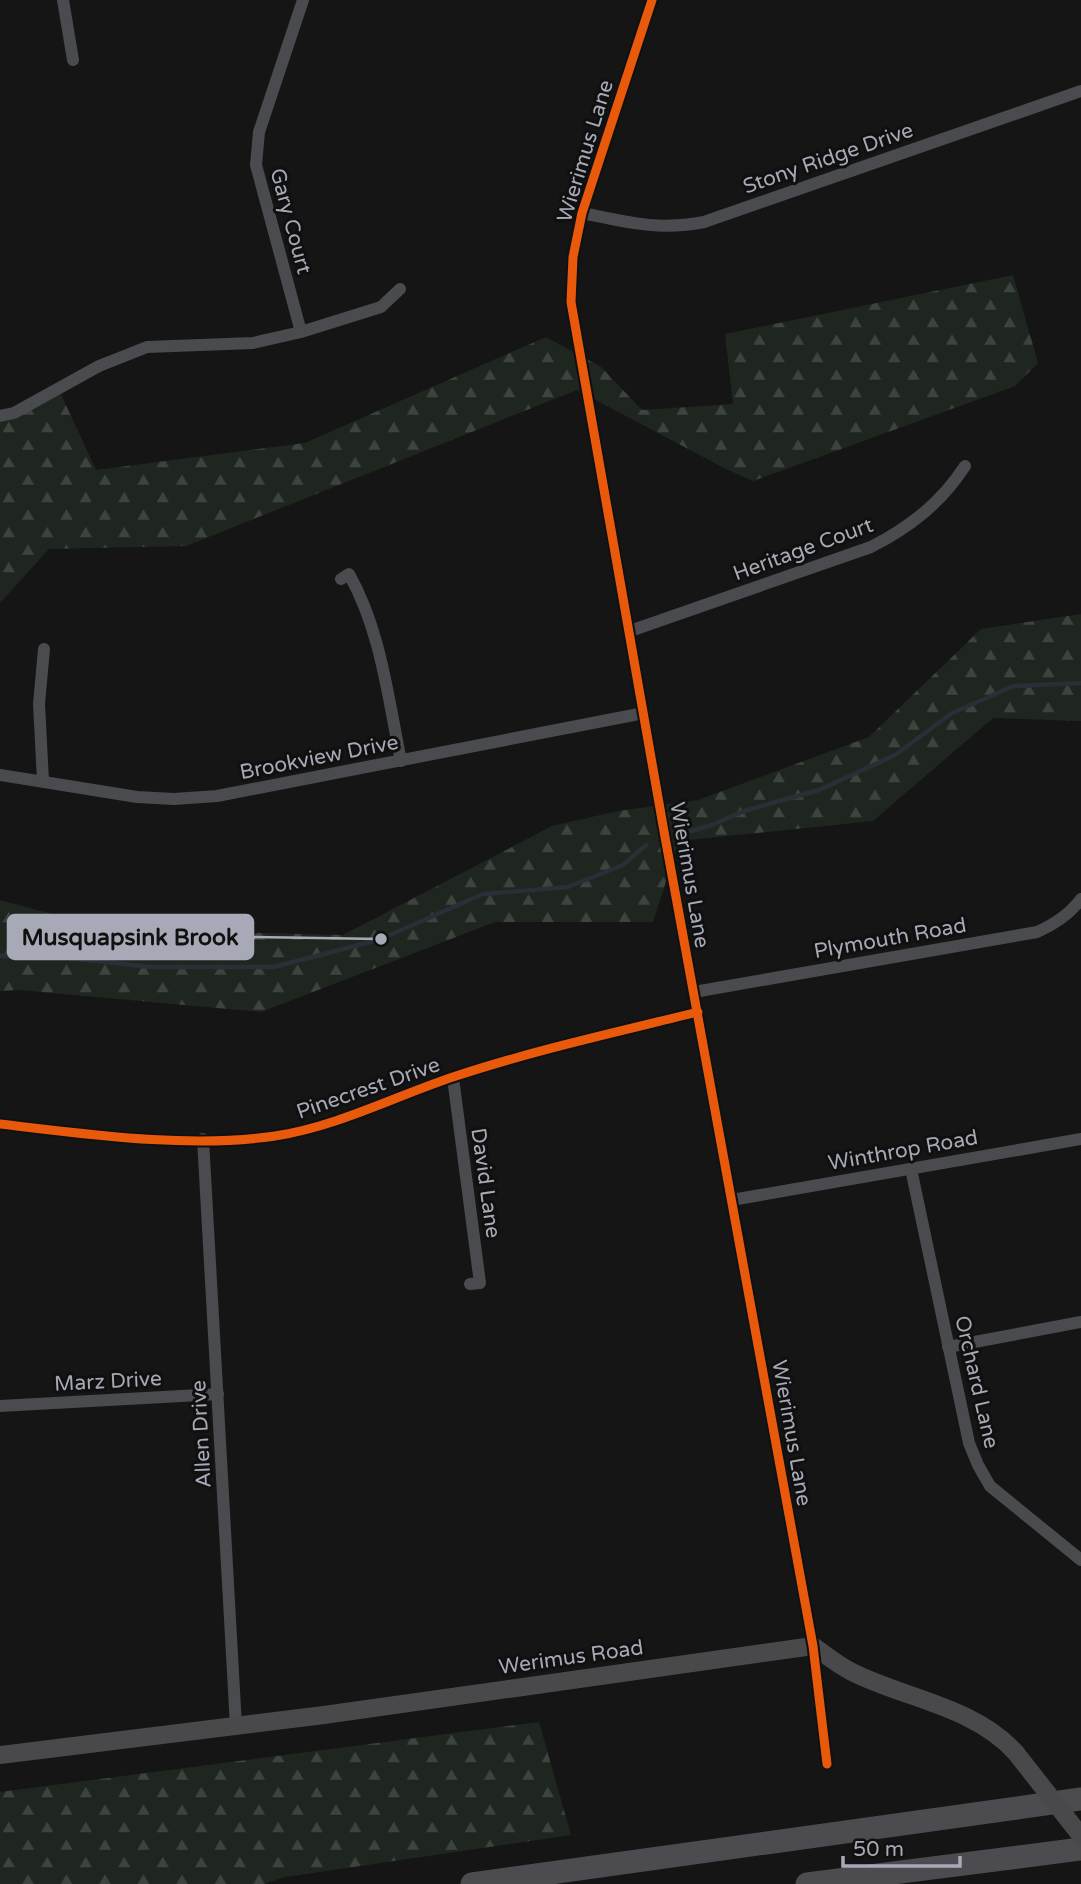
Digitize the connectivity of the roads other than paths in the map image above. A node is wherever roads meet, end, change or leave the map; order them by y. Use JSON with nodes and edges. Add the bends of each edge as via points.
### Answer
{"nodes":[{"id":1,"x":63,"y":0,"type":"edge"},
{"id":2,"x":303,"y":0,"type":"edge"},
{"id":3,"x":652,"y":0,"type":"edge"},
{"id":4,"x":73,"y":60,"type":"dead end"},
{"id":5,"x":1081,"y":90,"type":"edge"},
{"id":6,"x":582,"y":213,"type":"junction"},
{"id":7,"x":400,"y":289,"type":"dead end"},
{"id":8,"x":301,"y":332,"type":"junction"},
{"id":9,"x":0,"y":415,"type":"edge"},
{"id":10,"x":965,"y":466,"type":"dead end"},
{"id":11,"x":341,"y":579,"type":"dead end"},
{"id":12,"x":630,"y":631,"type":"junction"},
{"id":13,"x":44,"y":649,"type":"dead end"},
{"id":14,"x":644,"y":713,"type":"junction"},
{"id":15,"x":401,"y":761,"type":"junction"},
{"id":16,"x":0,"y":775,"type":"edge"},
{"id":17,"x":43,"y":781,"type":"junction"},
{"id":18,"x":1081,"y":899,"type":"edge"},
{"id":19,"x":694,"y":992,"type":"junction"},
{"id":20,"x":698,"y":1012,"type":"junction"},
{"id":21,"x":453,"y":1078,"type":"junction"},
{"id":22,"x":0,"y":1124,"type":"edge"},
{"id":23,"x":203,"y":1139,"type":"junction"},
{"id":24,"x":1081,"y":1139,"type":"edge"},
{"id":25,"x":911,"y":1168,"type":"junction"},
{"id":26,"x":732,"y":1200,"type":"junction"},
{"id":27,"x":470,"y":1284,"type":"dead end"},
{"id":28,"x":1081,"y":1322,"type":"edge"},
{"id":29,"x":948,"y":1347,"type":"junction"},
{"id":30,"x":218,"y":1394,"type":"junction"},
{"id":31,"x":0,"y":1406,"type":"edge"},
{"id":32,"x":1081,"y":1560,"type":"edge"},
{"id":33,"x":813,"y":1646,"type":"junction"},
{"id":34,"x":236,"y":1726,"type":"junction"},
{"id":35,"x":0,"y":1755,"type":"edge"},
{"id":36,"x":827,"y":1764,"type":"dead end"},
{"id":37,"x":1081,"y":1799,"type":"edge"},
{"id":38,"x":1081,"y":1836,"type":"edge"},
{"id":39,"x":1081,"y":1849,"type":"edge"},
{"id":40,"x":472,"y":1884,"type":"edge"},
{"id":41,"x":807,"y":1884,"type":"edge"}],
"edges":[{"from":1,"to":4,"type":"street"},
{"from":2,"to":8,"type":"street","name":"Gary Court","via":[[258,132],[256,152]]},
{"from":3,"to":6,"type":"street","name":"Wierimus Lane"},
{"from":5,"to":6,"type":"street","name":"Stony Ridge Drive","via":[[704,222],[656,227]]},
{"from":6,"to":12,"type":"street","name":"Wierimus Lane","via":[[573,257],[571,302]]},
{"from":7,"to":8,"type":"street","via":[[381,307]]},
{"from":8,"to":9,"type":"street","via":[[253,342],[147,347],[99,366],[14,413]]},
{"from":10,"to":12,"type":"street","name":"Heritage Court","via":[[920,517],[871,547]]},
{"from":11,"to":15,"type":"street","via":[[349,574],[373,627]]},
{"from":12,"to":14,"type":"street","name":"Wierimus Lane"},
{"from":13,"to":17,"type":"street","via":[[39,704]]},
{"from":14,"to":15,"type":"street","name":"Brookview Drive"},
{"from":14,"to":19,"type":"street","name":"Wierimus Lane"},
{"from":15,"to":17,"type":"street","name":"Brookview Drive","via":[[243,792],[174,799]]},
{"from":16,"to":17,"type":"street","name":"Brookview Drive"},
{"from":18,"to":19,"type":"street","name":"Plymouth Road","via":[[1068,915],[1037,932]]},
{"from":19,"to":20,"type":"street","name":"Wierimus Lane"},
{"from":20,"to":21,"type":"street","name":"Pinecrest Drive"},
{"from":20,"to":26,"type":"street","name":"Wierimus Lane"},
{"from":21,"to":23,"type":"street","name":"Pinecrest Drive","via":[[308,1130]]},
{"from":21,"to":27,"type":"street","name":"David Lane","via":[[480,1283]]},
{"from":22,"to":23,"type":"street","name":"Pinecrest Drive","via":[[87,1134]]},
{"from":23,"to":30,"type":"street","name":"Allen Drive"},
{"from":24,"to":25,"type":"street","name":"Winthrop Road"},
{"from":25,"to":26,"type":"street","name":"Winthrop Road"},
{"from":25,"to":29,"type":"street","name":"Orchard Lane"},
{"from":26,"to":33,"type":"street","name":"Wierimus Lane"},
{"from":28,"to":29,"type":"street"},
{"from":29,"to":32,"type":"street","name":"Orchard Lane","via":[[969,1443],[990,1486]]},
{"from":30,"to":31,"type":"street","name":"Marz Drive"},
{"from":30,"to":34,"type":"street","name":"Allen Drive"},
{"from":33,"to":34,"type":"main road","name":"Werimus Road"},
{"from":33,"to":36,"type":"street","name":"Wierimus Lane"},
{"from":33,"to":38,"type":"main road","bridge":true,"via":[[853,1672],[990,1730],[1016,1754]]},
{"from":34,"to":35,"type":"main road","name":"Werimus Road"},
{"from":37,"to":40,"type":"highway"},
{"from":39,"to":41,"type":"highway"}]}
